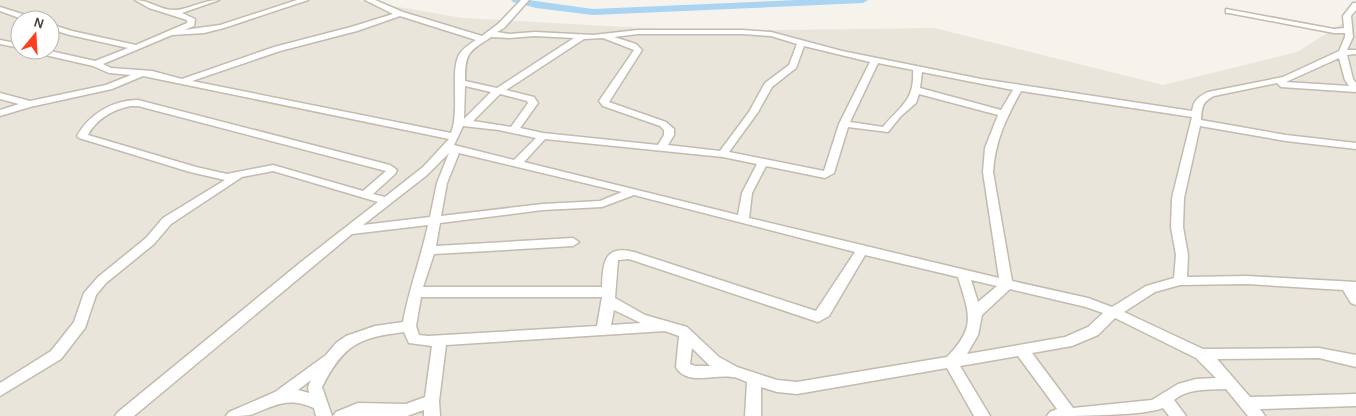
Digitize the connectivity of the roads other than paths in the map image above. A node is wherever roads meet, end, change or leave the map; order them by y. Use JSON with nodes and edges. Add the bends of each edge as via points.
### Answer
{"nodes":[{"id":1,"x":139,"y":0,"type":"edge"},
{"id":2,"x":215,"y":0,"type":"edge"},
{"id":3,"x":304,"y":0,"type":"edge"},
{"id":4,"x":369,"y":0,"type":"edge"},
{"id":5,"x":521,"y":4,"type":"edge"},
{"id":6,"x":1356,"y":4,"type":"edge"},
{"id":7,"x":1229,"y":11,"type":"dead end"},
{"id":8,"x":174,"y":13,"type":"junction"},
{"id":9,"x":400,"y":14,"type":"junction"},
{"id":10,"x":60,"y":30,"type":"edge"},
{"id":11,"x":1347,"y":30,"type":"junction"},
{"id":12,"x":171,"y":33,"type":"junction"},
{"id":13,"x":582,"y":36,"type":"junction"},
{"id":14,"x":602,"y":36,"type":"junction"},
{"id":15,"x":487,"y":37,"type":"junction"},
{"id":16,"x":802,"y":42,"type":"junction"},
{"id":17,"x":135,"y":47,"type":"junction"},
{"id":18,"x":1356,"y":52,"type":"edge"},
{"id":19,"x":1342,"y":54,"type":"junction"},
{"id":20,"x":60,"y":56,"type":"edge"},
{"id":21,"x":875,"y":60,"type":"junction"},
{"id":22,"x":96,"y":64,"type":"junction"},
{"id":23,"x":917,"y":68,"type":"junction"},
{"id":24,"x":142,"y":72,"type":"junction"},
{"id":25,"x":181,"y":82,"type":"junction"},
{"id":26,"x":460,"y":82,"type":"junction"},
{"id":27,"x":1271,"y":83,"type":"junction"},
{"id":28,"x":1018,"y":88,"type":"junction"},
{"id":29,"x":1356,"y":89,"type":"edge"},
{"id":30,"x":916,"y":90,"type":"junction"},
{"id":31,"x":500,"y":91,"type":"junction"},
{"id":32,"x":0,"y":96,"type":"edge"},
{"id":33,"x":30,"y":104,"type":"junction"},
{"id":34,"x":0,"y":113,"type":"edge"},
{"id":35,"x":1005,"y":114,"type":"junction"},
{"id":36,"x":1196,"y":119,"type":"junction"},
{"id":37,"x":462,"y":124,"type":"junction"},
{"id":38,"x":844,"y":124,"type":"junction"},
{"id":39,"x":514,"y":130,"type":"junction"},
{"id":40,"x":543,"y":136,"type":"junction"},
{"id":41,"x":452,"y":145,"type":"junction"},
{"id":42,"x":1356,"y":146,"type":"edge"},
{"id":43,"x":662,"y":147,"type":"junction"},
{"id":44,"x":723,"y":154,"type":"junction"},
{"id":45,"x":516,"y":164,"type":"junction"},
{"id":46,"x":762,"y":164,"type":"junction"},
{"id":47,"x":239,"y":176,"type":"junction"},
{"id":48,"x":633,"y":192,"type":"junction"},
{"id":49,"x":364,"y":195,"type":"junction"},
{"id":50,"x":386,"y":201,"type":"junction"},
{"id":51,"x":742,"y":221,"type":"junction"},
{"id":52,"x":433,"y":222,"type":"junction"},
{"id":53,"x":348,"y":231,"type":"junction"},
{"id":54,"x":573,"y":242,"type":"dead end"},
{"id":55,"x":863,"y":249,"type":"junction"},
{"id":56,"x":429,"y":250,"type":"junction"},
{"id":57,"x":963,"y":274,"type":"junction"},
{"id":58,"x":1180,"y":281,"type":"junction"},
{"id":59,"x":1006,"y":285,"type":"junction"},
{"id":60,"x":1352,"y":285,"type":"edge"},
{"id":61,"x":415,"y":292,"type":"junction"},
{"id":62,"x":608,"y":296,"type":"junction"},
{"id":63,"x":1356,"y":300,"type":"edge"},
{"id":64,"x":1113,"y":312,"type":"junction"},
{"id":65,"x":975,"y":313,"type":"junction"},
{"id":66,"x":409,"y":326,"type":"junction"},
{"id":67,"x":669,"y":327,"type":"junction"},
{"id":68,"x":603,"y":329,"type":"junction"},
{"id":69,"x":686,"y":334,"type":"junction"},
{"id":70,"x":440,"y":341,"type":"junction"},
{"id":71,"x":1022,"y":350,"type":"junction"},
{"id":72,"x":1201,"y":354,"type":"junction"},
{"id":73,"x":333,"y":355,"type":"junction"},
{"id":74,"x":1350,"y":359,"type":"edge"},
{"id":75,"x":951,"y":362,"type":"junction"},
{"id":76,"x":1356,"y":370,"type":"edge"},
{"id":77,"x":732,"y":371,"type":"junction"},
{"id":78,"x":754,"y":378,"type":"junction"},
{"id":79,"x":1229,"y":382,"type":"junction"},
{"id":80,"x":0,"y":390,"type":"edge"},
{"id":81,"x":281,"y":395,"type":"junction"},
{"id":82,"x":1166,"y":400,"type":"junction"},
{"id":83,"x":1356,"y":400,"type":"edge"},
{"id":84,"x":1246,"y":403,"type":"junction"},
{"id":85,"x":432,"y":409,"type":"edge"},
{"id":86,"x":323,"y":410,"type":"edge"},
{"id":87,"x":1062,"y":415,"type":"edge"},
{"id":88,"x":123,"y":416,"type":"edge"},
{"id":89,"x":234,"y":416,"type":"edge"},
{"id":90,"x":341,"y":416,"type":"edge"},
{"id":91,"x":753,"y":416,"type":"edge"},
{"id":92,"x":982,"y":416,"type":"edge"},
{"id":93,"x":1178,"y":416,"type":"edge"},
{"id":94,"x":1257,"y":416,"type":"edge"}],
"edges":[{"from":1,"to":8,"type":"street"},
{"from":2,"to":8,"type":"street"},
{"from":3,"to":12,"type":"street","via":[[208,29]]},
{"from":4,"to":9,"type":"street"},
{"from":5,"to":15,"type":"street"},
{"from":6,"to":11,"type":"street","via":[[1347,16]]},
{"from":7,"to":11,"type":"street","via":[[1334,31]]},
{"from":8,"to":12,"type":"street","via":[[192,21]]},
{"from":9,"to":15,"type":"street"},
{"from":9,"to":25,"type":"street","via":[[276,49]]},
{"from":10,"to":17,"type":"street"},
{"from":11,"to":19,"type":"street","via":[[1349,37]]},
{"from":12,"to":17,"type":"street"},
{"from":13,"to":14,"type":"street"},
{"from":13,"to":15,"type":"street"},
{"from":13,"to":31,"type":"street"},
{"from":14,"to":16,"type":"street","via":[[638,32],[742,32],[771,34]]},
{"from":14,"to":43,"type":"street","via":[[638,50],[604,101],[663,124],[669,129],[669,135]]},
{"from":15,"to":26,"type":"street","via":[[462,57]]},
{"from":16,"to":21,"type":"street"},
{"from":16,"to":44,"type":"street","via":[[793,66],[768,85]]},
{"from":17,"to":22,"type":"street"},
{"from":18,"to":19,"type":"street"},
{"from":19,"to":27,"type":"street","via":[[1299,75]]},
{"from":19,"to":29,"type":"street","via":[[1349,80]]},
{"from":20,"to":22,"type":"street"},
{"from":21,"to":23,"type":"street"},
{"from":21,"to":38,"type":"street"},
{"from":22,"to":24,"type":"street","via":[[114,71]]},
{"from":23,"to":28,"type":"street"},
{"from":23,"to":30,"type":"street"},
{"from":24,"to":25,"type":"street"},
{"from":24,"to":33,"type":"street","via":[[120,84]]},
{"from":25,"to":41,"type":"street"},
{"from":26,"to":31,"type":"street"},
{"from":26,"to":37,"type":"street"},
{"from":27,"to":29,"type":"street"},
{"from":27,"to":36,"type":"street","via":[[1201,99]]},
{"from":28,"to":35,"type":"street"},
{"from":28,"to":36,"type":"street"},
{"from":30,"to":35,"type":"street"},
{"from":30,"to":38,"type":"street","via":[[910,105],[885,130]]},
{"from":31,"to":37,"type":"street"},
{"from":31,"to":39,"type":"street","via":[[524,96],[533,103]]},
{"from":32,"to":33,"type":"street"},
{"from":33,"to":34,"type":"street"},
{"from":35,"to":59,"type":"street","via":[[994,132],[988,153],[988,172]]},
{"from":36,"to":42,"type":"street","via":[[1286,138]]},
{"from":36,"to":58,"type":"street","via":[[1178,198],[1177,227],[1182,255]]},
{"from":37,"to":39,"type":"street"},
{"from":37,"to":41,"type":"street"},
{"from":38,"to":46,"type":"street","via":[[829,173],[825,175]]},
{"from":39,"to":40,"type":"street"},
{"from":40,"to":43,"type":"street"},
{"from":40,"to":45,"type":"street"},
{"from":41,"to":45,"type":"street"},
{"from":41,"to":50,"type":"street","via":[[423,173]]},
{"from":41,"to":52,"type":"street"},
{"from":43,"to":44,"type":"street"},
{"from":44,"to":46,"type":"street"},
{"from":45,"to":48,"type":"street"},
{"from":46,"to":51,"type":"street","via":[[747,193]]},
{"from":47,"to":49,"type":"street","via":[[273,168]]},
{"from":47,"to":49,"type":"street","via":[[227,177],[194,170],[82,136],[90,123],[114,108],[128,102],[138,103],[392,170]]},
{"from":47,"to":80,"type":"street","via":[[167,222],[150,241],[102,280],[90,293],[80,324],[56,355]]},
{"from":48,"to":51,"type":"street"},
{"from":48,"to":52,"type":"street","via":[[602,204],[543,206]]},
{"from":49,"to":50,"type":"street"},
{"from":50,"to":53,"type":"street"},
{"from":51,"to":55,"type":"street"},
{"from":52,"to":53,"type":"street"},
{"from":52,"to":56,"type":"street"},
{"from":53,"to":88,"type":"street"},
{"from":54,"to":56,"type":"street"},
{"from":55,"to":57,"type":"street"},
{"from":55,"to":62,"type":"street","via":[[824,313],[818,317],[623,254],[612,258]]},
{"from":56,"to":61,"type":"street"},
{"from":57,"to":59,"type":"street"},
{"from":57,"to":65,"type":"street"},
{"from":58,"to":60,"type":"street","via":[[1247,280]]},
{"from":58,"to":64,"type":"street","via":[[1151,289]]},
{"from":59,"to":64,"type":"street","via":[[1063,296]]},
{"from":59,"to":65,"type":"street"},
{"from":60,"to":63,"type":"street"},
{"from":61,"to":62,"type":"street"},
{"from":61,"to":66,"type":"street"},
{"from":62,"to":67,"type":"street","via":[[640,318]]},
{"from":62,"to":68,"type":"street"},
{"from":64,"to":71,"type":"street","via":[[1082,336]]},
{"from":64,"to":72,"type":"street"},
{"from":65,"to":75,"type":"street","via":[[974,334]]},
{"from":66,"to":70,"type":"street","via":[[414,339]]},
{"from":66,"to":73,"type":"street","via":[[366,332],[340,345]]},
{"from":67,"to":68,"type":"street"},
{"from":67,"to":69,"type":"street","via":[[678,328]]},
{"from":68,"to":70,"type":"street"},
{"from":69,"to":77,"type":"street","via":[[714,361]]},
{"from":69,"to":77,"type":"street","via":[[683,367],[693,372]]},
{"from":70,"to":85,"type":"street"},
{"from":71,"to":75,"type":"street"},
{"from":71,"to":87,"type":"street"},
{"from":72,"to":74,"type":"street","via":[[1319,353]]},
{"from":72,"to":79,"type":"street"},
{"from":73,"to":81,"type":"street"},
{"from":73,"to":86,"type":"street","via":[[315,387]]},
{"from":74,"to":76,"type":"street"},
{"from":75,"to":78,"type":"street","via":[[797,388],[777,386]]},
{"from":75,"to":92,"type":"street"},
{"from":77,"to":78,"type":"street"},
{"from":78,"to":91,"type":"street"},
{"from":79,"to":82,"type":"street","via":[[1197,384],[1176,391]]},
{"from":79,"to":84,"type":"street"},
{"from":81,"to":86,"type":"street","via":[[303,398]]},
{"from":81,"to":89,"type":"street"},
{"from":82,"to":87,"type":"street","via":[[1154,406]]},
{"from":82,"to":93,"type":"street"},
{"from":83,"to":84,"type":"street"},
{"from":84,"to":94,"type":"street"},
{"from":85,"to":90,"type":"street","via":[[368,407]]}]}
